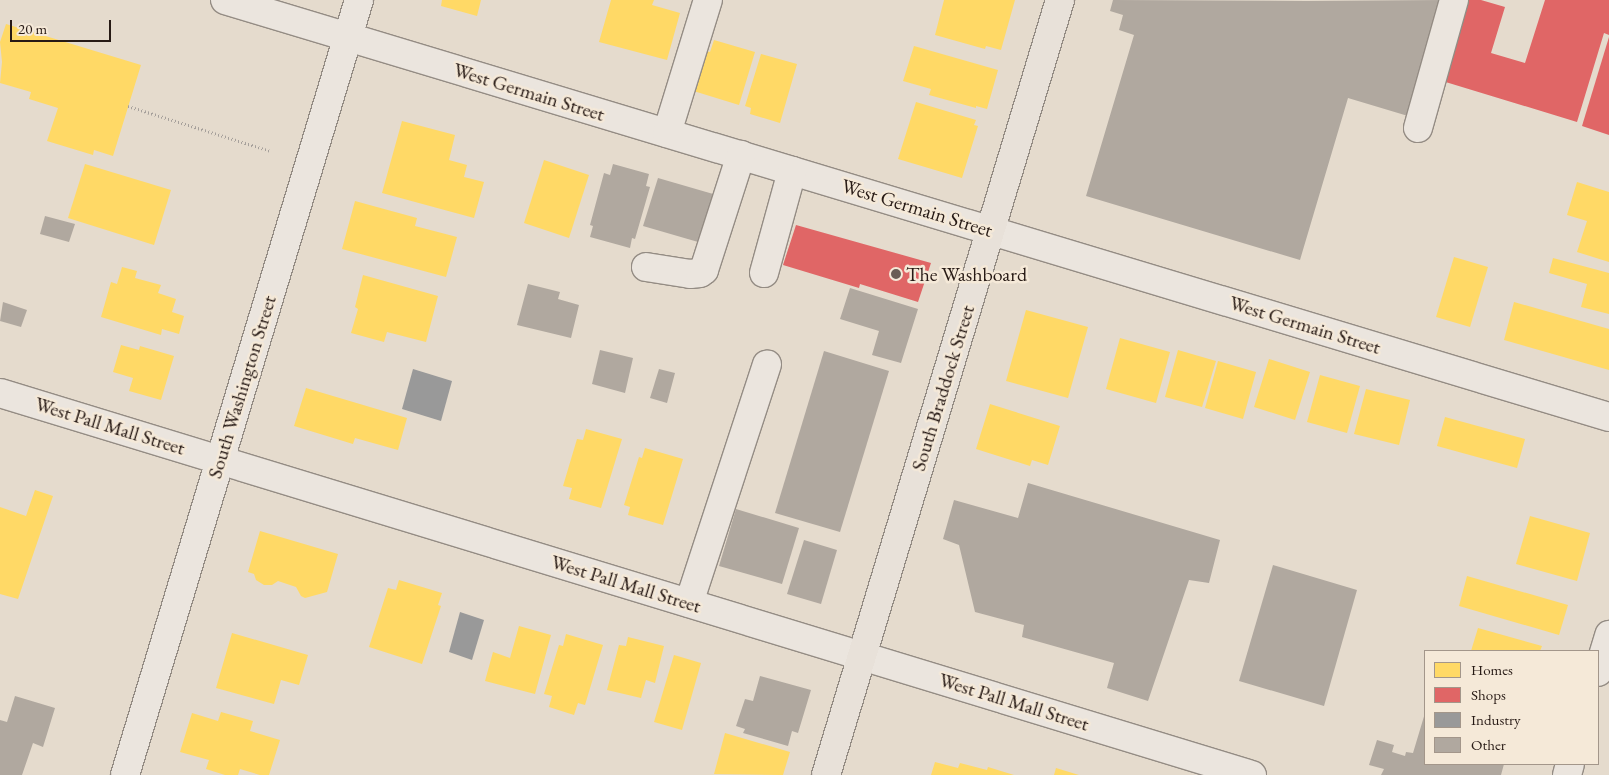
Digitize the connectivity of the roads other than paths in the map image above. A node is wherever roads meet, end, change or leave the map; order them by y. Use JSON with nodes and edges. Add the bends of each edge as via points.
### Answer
{"nodes":[{"id":1,"x":225,"y":0,"type":"edge"},
{"id":2,"x":359,"y":0,"type":"edge"},
{"id":3,"x":708,"y":0,"type":"edge"},
{"id":4,"x":1060,"y":0,"type":"edge"},
{"id":5,"x":1454,"y":0,"type":"edge"},
{"id":6,"x":348,"y":37,"type":"junction"},
{"id":7,"x":1418,"y":128,"type":"dead end"},
{"id":8,"x":667,"y":133,"type":"junction"},
{"id":9,"x":741,"y":155,"type":"junction"},
{"id":10,"x":792,"y":171,"type":"junction"},
{"id":11,"x":990,"y":230,"type":"junction"},
{"id":12,"x":646,"y":267,"type":"dead end"},
{"id":13,"x":764,"y":273,"type":"dead end"},
{"id":14,"x":767,"y":364,"type":"dead end"},
{"id":15,"x":0,"y":392,"type":"edge"},
{"id":16,"x":1609,"y":417,"type":"edge"},
{"id":17,"x":220,"y":460,"type":"junction"},
{"id":18,"x":689,"y":603,"type":"junction"},
{"id":19,"x":1609,"y":635,"type":"edge"},
{"id":20,"x":862,"y":656,"type":"junction"},
{"id":21,"x":1599,"y":669,"type":"edge"},
{"id":22,"x":125,"y":775,"type":"edge"},
{"id":23,"x":826,"y":775,"type":"edge"},
{"id":24,"x":1252,"y":775,"type":"edge"}],
"edges":[{"from":1,"to":6,"type":"street","name":"West Germain Street"},
{"from":2,"to":6,"type":"street","name":"South Washington Street"},
{"from":3,"to":8,"type":"street"},
{"from":4,"to":11,"type":"main road","name":"South Braddock Street"},
{"from":5,"to":7,"type":"street"},
{"from":6,"to":8,"type":"street","name":"West Germain Street"},
{"from":6,"to":17,"type":"street","name":"South Washington Street"},
{"from":8,"to":9,"type":"street","name":"West Germain Street"},
{"from":9,"to":10,"type":"street","name":"West Germain Street"},
{"from":9,"to":12,"type":"street","via":[[704,270],[690,274]]},
{"from":10,"to":11,"type":"street","name":"West Germain Street"},
{"from":10,"to":13,"type":"street"},
{"from":11,"to":16,"type":"street","name":"West Germain Street"},
{"from":11,"to":20,"type":"main road","name":"South Braddock Street"},
{"from":14,"to":18,"type":"street"},
{"from":15,"to":17,"type":"street","name":"West Pall Mall Street"},
{"from":17,"to":18,"type":"street","name":"West Pall Mall Street"},
{"from":17,"to":22,"type":"street","name":"South Washington Street"},
{"from":18,"to":20,"type":"street","name":"West Pall Mall Street"},
{"from":19,"to":21,"type":"street"},
{"from":20,"to":23,"type":"main road","name":"South Braddock Street"},
{"from":20,"to":24,"type":"street","name":"West Pall Mall Street"}]}
